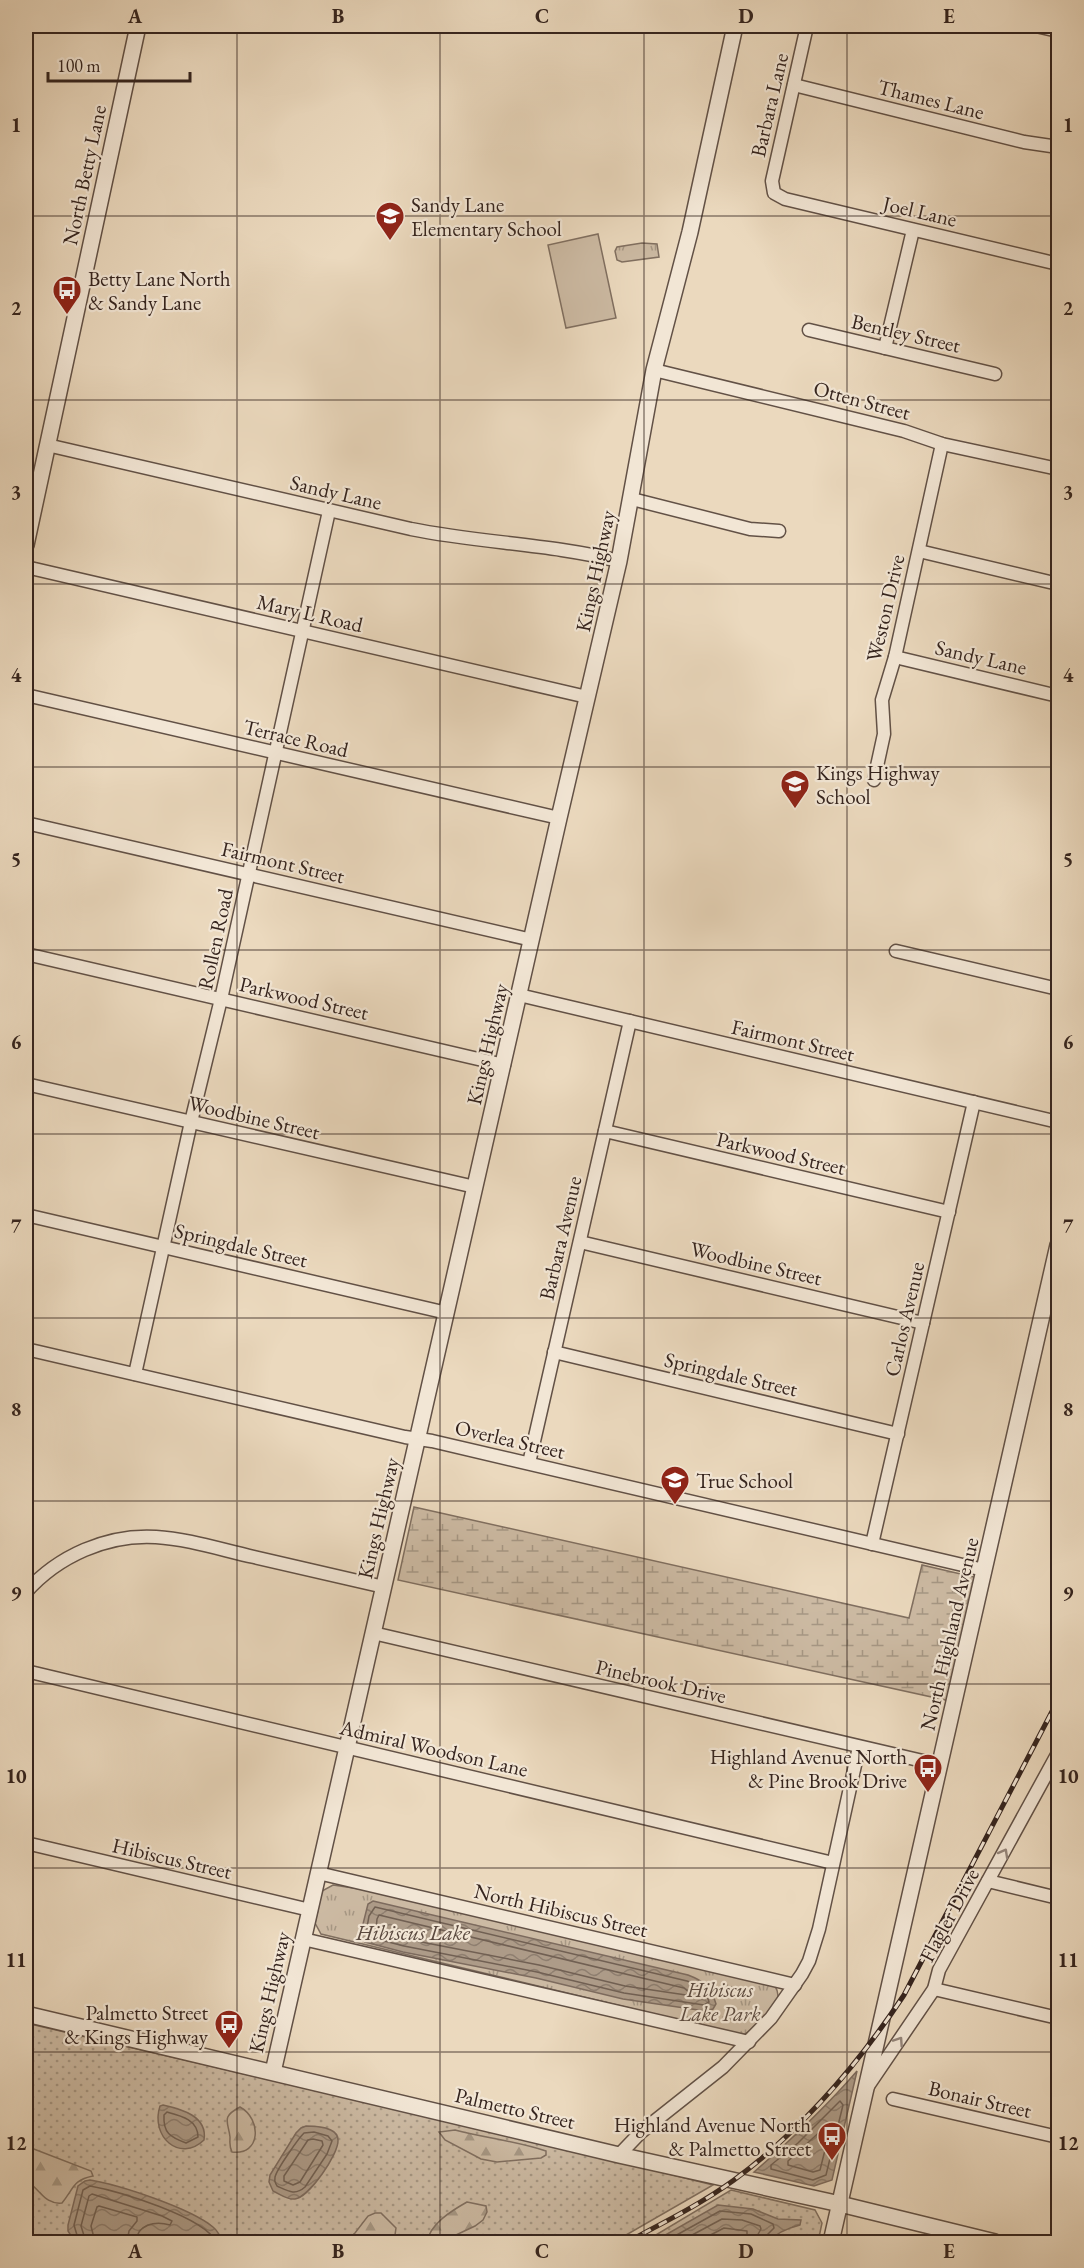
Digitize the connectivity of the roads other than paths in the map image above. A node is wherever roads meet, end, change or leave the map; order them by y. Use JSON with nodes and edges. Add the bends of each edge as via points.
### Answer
{"nodes":[{"id":1,"x":138,"y":26,"type":"edge"},
{"id":2,"x":735,"y":26,"type":"edge"},
{"id":3,"x":807,"y":26,"type":"edge"},
{"id":4,"x":1036,"y":26,"type":"edge"},
{"id":5,"x":1059,"y":31,"type":"edge"},
{"id":6,"x":794,"y":85,"type":"junction"},
{"id":7,"x":1059,"y":147,"type":"edge"},
{"id":8,"x":774,"y":193,"type":"joint"},
{"id":9,"x":913,"y":230,"type":"junction"},
{"id":10,"x":1059,"y":264,"type":"edge"},
{"id":11,"x":808,"y":330,"type":"dead end"},
{"id":12,"x":885,"y":348,"type":"junction"},
{"id":13,"x":654,"y":370,"type":"junction"},
{"id":14,"x":995,"y":374,"type":"dead end"},
{"id":15,"x":942,"y":444,"type":"junction"},
{"id":16,"x":47,"y":445,"type":"junction"},
{"id":17,"x":1059,"y":469,"type":"edge"},
{"id":18,"x":632,"y":499,"type":"junction"},
{"id":19,"x":329,"y":511,"type":"junction"},
{"id":20,"x":778,"y":531,"type":"dead end"},
{"id":21,"x":26,"y":545,"type":"edge"},
{"id":22,"x":919,"y":551,"type":"junction"},
{"id":23,"x":619,"y":561,"type":"junction"},
{"id":24,"x":26,"y":567,"type":"edge"},
{"id":25,"x":1059,"y":584,"type":"edge"},
{"id":26,"x":302,"y":632,"type":"junction"},
{"id":27,"x":895,"y":657,"type":"junction"},
{"id":28,"x":26,"y":695,"type":"edge"},
{"id":29,"x":1059,"y":696,"type":"edge"},
{"id":30,"x":587,"y":697,"type":"junction"},
{"id":31,"x":275,"y":753,"type":"junction"},
{"id":32,"x":873,"y":780,"type":"dead end"},
{"id":33,"x":559,"y":818,"type":"junction"},
{"id":34,"x":26,"y":823,"type":"edge"},
{"id":35,"x":249,"y":874,"type":"junction"},
{"id":36,"x":532,"y":940,"type":"junction"},
{"id":37,"x":896,"y":951,"type":"dead end"},
{"id":38,"x":26,"y":954,"type":"edge"},
{"id":39,"x":1059,"y":989,"type":"edge"},
{"id":40,"x":519,"y":995,"type":"junction"},
{"id":41,"x":221,"y":999,"type":"junction"},
{"id":42,"x":630,"y":1021,"type":"junction"},
{"id":43,"x":504,"y":1065,"type":"junction"},
{"id":44,"x":26,"y":1084,"type":"edge"},
{"id":45,"x":974,"y":1102,"type":"junction"},
{"id":46,"x":191,"y":1122,"type":"junction"},
{"id":47,"x":1059,"y":1122,"type":"edge"},
{"id":48,"x":605,"y":1131,"type":"junction"},
{"id":49,"x":475,"y":1187,"type":"junction"},
{"id":50,"x":949,"y":1212,"type":"junction"},
{"id":51,"x":26,"y":1215,"type":"edge"},
{"id":52,"x":580,"y":1242,"type":"junction"},
{"id":53,"x":1059,"y":1245,"type":"edge"},
{"id":54,"x":164,"y":1246,"type":"junction"},
{"id":55,"x":447,"y":1313,"type":"junction"},
{"id":56,"x":923,"y":1323,"type":"junction"},
{"id":57,"x":26,"y":1349,"type":"edge"},
{"id":58,"x":554,"y":1352,"type":"junction"},
{"id":59,"x":135,"y":1374,"type":"junction"},
{"id":60,"x":898,"y":1434,"type":"junction"},
{"id":61,"x":419,"y":1439,"type":"junction"},
{"id":62,"x":529,"y":1463,"type":"junction"},
{"id":63,"x":872,"y":1544,"type":"junction"},
{"id":64,"x":984,"y":1570,"type":"junction"},
{"id":65,"x":384,"y":1587,"type":"junction"},
{"id":66,"x":26,"y":1592,"type":"edge"},
{"id":67,"x":373,"y":1633,"type":"junction"},
{"id":68,"x":26,"y":1671,"type":"edge"},
{"id":69,"x":859,"y":1747,"type":"junction"},
{"id":70,"x":348,"y":1748,"type":"junction"},
{"id":71,"x":1059,"y":1753,"type":"edge"},
{"id":72,"x":940,"y":1765,"type":"junction"},
{"id":73,"x":1053,"y":1776,"type":"edge"},
{"id":74,"x":26,"y":1843,"type":"edge"},
{"id":75,"x":832,"y":1863,"type":"junction"},
{"id":76,"x":318,"y":1873,"type":"junction"},
{"id":77,"x":988,"y":1881,"type":"junction"},
{"id":78,"x":1059,"y":1898,"type":"edge"},
{"id":79,"x":310,"y":1910,"type":"junction"},
{"id":80,"x":303,"y":1938,"type":"junction"},
{"id":81,"x":795,"y":1985,"type":"junction"},
{"id":82,"x":934,"y":1989,"type":"junction"},
{"id":83,"x":26,"y":2014,"type":"edge"},
{"id":84,"x":1059,"y":2018,"type":"edge"},
{"id":85,"x":749,"y":2042,"type":"junction"},
{"id":86,"x":273,"y":2072,"type":"junction"},
{"id":87,"x":866,"y":2090,"type":"junction"},
{"id":88,"x":893,"y":2099,"type":"dead end"},
{"id":89,"x":1059,"y":2137,"type":"edge"},
{"id":90,"x":619,"y":2155,"type":"junction"},
{"id":91,"x":840,"y":2204,"type":"junction"},
{"id":92,"x":962,"y":2239,"type":"edge"},
{"id":93,"x":831,"y":2242,"type":"edge"},
{"id":94,"x":994,"y":2242,"type":"edge"}],
"edges":[{"from":1,"to":16,"type":"street","name":"North Betty Lane"},
{"from":2,"to":13,"type":"street","name":"Kings Highway","via":[[690,232]]},
{"from":3,"to":6,"type":"street","name":"Barbara Lane"},
{"from":4,"to":5,"type":"street"},
{"from":6,"to":7,"type":"street","name":"Thames Lane","via":[[1024,142]]},
{"from":6,"to":8,"type":"street","name":"Barbara Lane","via":[[772,181]]},
{"from":8,"to":9,"type":"street","name":"Joel Lane","via":[[785,200]]},
{"from":9,"to":10,"type":"street","name":"Joel Lane"},
{"from":9,"to":12,"type":"street"},
{"from":11,"to":12,"type":"street","name":"Bentley Street"},
{"from":12,"to":14,"type":"street","name":"Bentley Street"},
{"from":13,"to":15,"type":"street","name":"Otten Street","via":[[893,428]]},
{"from":13,"to":18,"type":"street","name":"Kings Highway"},
{"from":15,"to":17,"type":"street","name":"Otten Street"},
{"from":15,"to":22,"type":"street","name":"Weston Drive"},
{"from":16,"to":19,"type":"street","name":"Sandy Lane"},
{"from":16,"to":21,"type":"street","name":"North Betty Lane"},
{"from":18,"to":20,"type":"street","via":[[750,529]]},
{"from":18,"to":23,"type":"street","name":"Kings Highway"},
{"from":19,"to":23,"type":"street","name":"Sandy Lane","via":[[448,536],[555,548]]},
{"from":19,"to":26,"type":"street","name":"Rollen Road"},
{"from":22,"to":25,"type":"street"},
{"from":22,"to":27,"type":"street","name":"Weston Drive"},
{"from":23,"to":30,"type":"street","name":"Kings Highway"},
{"from":24,"to":26,"type":"street","name":"Mary L Road"},
{"from":26,"to":30,"type":"street","name":"Mary L Road"},
{"from":26,"to":31,"type":"street","name":"Rollen Road"},
{"from":27,"to":29,"type":"street","name":"Sandy Lane"},
{"from":27,"to":32,"type":"street","name":"Weston Drive","via":[[882,700],[884,734]]},
{"from":28,"to":31,"type":"street","name":"Terrace Road"},
{"from":30,"to":33,"type":"street","name":"Kings Highway"},
{"from":31,"to":33,"type":"street","name":"Terrace Road"},
{"from":31,"to":35,"type":"street","name":"Rollen Road"},
{"from":33,"to":36,"type":"street","name":"Kings Highway"},
{"from":34,"to":35,"type":"street","name":"Fairmont Street"},
{"from":35,"to":36,"type":"street","name":"Fairmont Street"},
{"from":35,"to":41,"type":"street","name":"Rollen Road"},
{"from":36,"to":40,"type":"street","name":"Kings Highway"},
{"from":37,"to":39,"type":"street"},
{"from":38,"to":41,"type":"street","name":"Parkwood Street"},
{"from":40,"to":42,"type":"street","name":"Fairmont Street"},
{"from":40,"to":43,"type":"street","name":"Kings Highway"},
{"from":41,"to":43,"type":"street","name":"Parkwood Street"},
{"from":41,"to":46,"type":"street","name":"Rollen Road"},
{"from":42,"to":45,"type":"street","name":"Fairmont Street"},
{"from":42,"to":48,"type":"street","name":"Barbara Avenue"},
{"from":43,"to":49,"type":"street","name":"Kings Highway"},
{"from":44,"to":46,"type":"street","name":"Woodbine Street"},
{"from":45,"to":47,"type":"street","name":"Fairmont Street"},
{"from":45,"to":50,"type":"street","name":"Carlos Avenue"},
{"from":46,"to":49,"type":"street","name":"Woodbine Street"},
{"from":46,"to":54,"type":"street","name":"Rollen Road"},
{"from":48,"to":50,"type":"street","name":"Parkwood Street"},
{"from":48,"to":52,"type":"street","name":"Barbara Avenue"},
{"from":49,"to":55,"type":"street","name":"Kings Highway"},
{"from":50,"to":56,"type":"street","name":"Carlos Avenue"},
{"from":51,"to":54,"type":"street","name":"Springdale Street"},
{"from":52,"to":56,"type":"street","name":"Woodbine Street"},
{"from":52,"to":58,"type":"street","name":"Barbara Avenue"},
{"from":53,"to":64,"type":"street","name":"North Highland Avenue"},
{"from":54,"to":55,"type":"street","name":"Springdale Street"},
{"from":54,"to":59,"type":"street","name":"Rollen Road"},
{"from":55,"to":61,"type":"street","name":"Kings Highway"},
{"from":56,"to":60,"type":"street","name":"Carlos Avenue"},
{"from":57,"to":59,"type":"street","name":"Overlea Street"},
{"from":58,"to":60,"type":"street","name":"Springdale Street"},
{"from":58,"to":62,"type":"street","name":"Barbara Avenue"},
{"from":59,"to":61,"type":"street","name":"Overlea Street"},
{"from":60,"to":63,"type":"street","name":"Carlos Avenue"},
{"from":61,"to":62,"type":"street","name":"Overlea Street"},
{"from":61,"to":65,"type":"street","name":"Kings Highway"},
{"from":62,"to":63,"type":"street","name":"Overlea Street"},
{"from":63,"to":64,"type":"street","name":"Overlea Street"},
{"from":64,"to":72,"type":"street","name":"North Highland Avenue"},
{"from":65,"to":66,"type":"street","via":[[183,1540],[136,1536],[89,1547],[64,1560]]},
{"from":65,"to":67,"type":"street","name":"Kings Highway"},
{"from":67,"to":69,"type":"street","name":"Pinebrook Drive"},
{"from":67,"to":70,"type":"street","name":"Kings Highway"},
{"from":68,"to":70,"type":"street","name":"Admiral Woodson Lane"},
{"from":69,"to":72,"type":"street","name":"Pinebrook Drive"},
{"from":69,"to":75,"type":"street"},
{"from":70,"to":75,"type":"street","name":"Admiral Woodson Lane"},
{"from":70,"to":76,"type":"street","name":"Kings Highway"},
{"from":71,"to":73,"type":"street","name":"Flagler Drive"},
{"from":72,"to":87,"type":"street","name":"North Highland Avenue"},
{"from":77,"to":73,"type":"street","name":"Flagler Drive","one_way":true},
{"from":74,"to":79,"type":"street","name":"Hibiscus Street"},
{"from":75,"to":81,"type":"street","via":[[815,1944]]},
{"from":76,"to":79,"type":"street","name":"Kings Highway"},
{"from":76,"to":81,"type":"street","name":"North Hibiscus Street"},
{"from":77,"to":78,"type":"street"},
{"from":77,"to":82,"type":"street","name":"Flagler Drive","via":[[939,1970]]},
{"from":79,"to":80,"type":"street","name":"Kings Highway"},
{"from":80,"to":85,"type":"street"},
{"from":80,"to":86,"type":"street","name":"Kings Highway"},
{"from":81,"to":85,"type":"street"},
{"from":82,"to":84,"type":"street"},
{"from":87,"to":82,"type":"street","name":"Flagler Drive","one_way":true},
{"from":83,"to":86,"type":"street","name":"Palmetto Street"},
{"from":85,"to":90,"type":"street"},
{"from":86,"to":90,"type":"street","name":"Palmetto Street"},
{"from":87,"to":91,"type":"street","name":"North Highland Avenue"},
{"from":88,"to":89,"type":"street","name":"Bonair Street"},
{"from":90,"to":91,"type":"street","name":"Palmetto Street"},
{"from":91,"to":92,"type":"street","name":"Palmetto Street"},
{"from":91,"to":93,"type":"street","name":"North Highland Avenue"},
{"from":92,"to":94,"type":"street","name":"Palmetto Street"}]}
